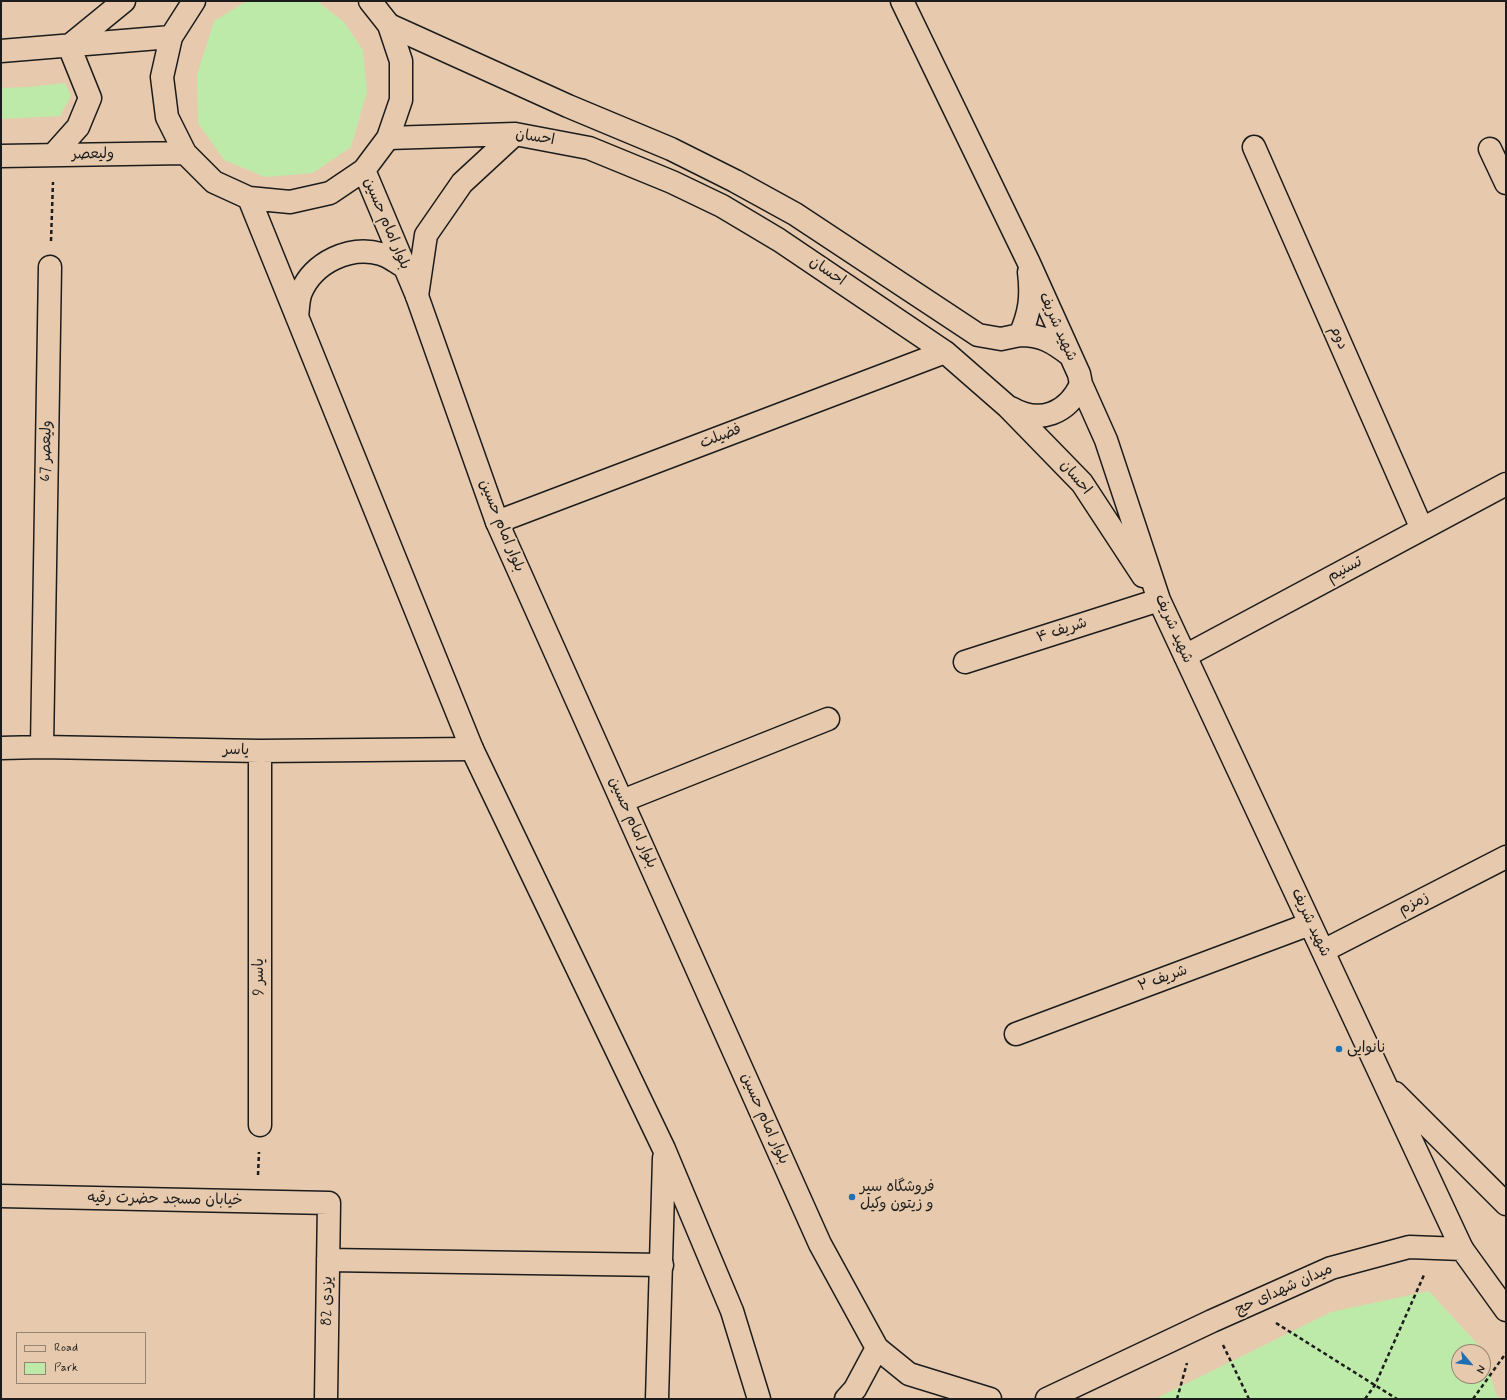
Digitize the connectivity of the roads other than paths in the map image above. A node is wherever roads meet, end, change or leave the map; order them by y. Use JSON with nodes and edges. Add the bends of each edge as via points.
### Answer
{"nodes":[{"id":1,"x":124,"y":1,"type":"edge"},
{"id":2,"x":194,"y":1,"type":"edge"},
{"id":3,"x":370,"y":1,"type":"edge"},
{"id":4,"x":902,"y":1,"type":"edge"},
{"id":5,"x":389,"y":25,"type":"junction"},
{"id":6,"x":171,"y":37,"type":"junction"},
{"id":7,"x":69,"y":46,"type":"junction"},
{"id":8,"x":1,"y":51,"type":"edge"},
{"id":9,"x":515,"y":134,"type":"junction"},
{"id":10,"x":388,"y":138,"type":"junction"},
{"id":11,"x":1254,"y":147,"type":"dead end"},
{"id":12,"x":1490,"y":150,"type":"dead end"},
{"id":13,"x":185,"y":153,"type":"junction"},
{"id":14,"x":53,"y":155,"type":"junction"},
{"id":15,"x":1,"y":156,"type":"edge"},
{"id":16,"x":364,"y":170,"type":"junction"},
{"id":17,"x":1506,"y":184,"type":"edge"},
{"id":18,"x":249,"y":198,"type":"junction"},
{"id":19,"x":1028,"y":261,"type":"junction"},
{"id":20,"x":403,"y":266,"type":"junction"},
{"id":21,"x":50,"y":267,"type":"road end"},
{"id":22,"x":417,"y":296,"type":"junction"},
{"id":23,"x":297,"y":317,"type":"junction"},
{"id":24,"x":1020,"y":335,"type":"junction"},
{"id":25,"x":945,"y":352,"type":"junction"},
{"id":26,"x":1070,"y":355,"type":"junction"},
{"id":27,"x":1081,"y":384,"type":"junction"},
{"id":28,"x":1008,"y":407,"type":"junction"},
{"id":29,"x":1506,"y":484,"type":"edge"},
{"id":30,"x":497,"y":522,"type":"junction"},
{"id":31,"x":1422,"y":529,"type":"junction"},
{"id":32,"x":1159,"y":600,"type":"junction"},
{"id":33,"x":1185,"y":656,"type":"junction"},
{"id":34,"x":965,"y":662,"type":"dead end"},
{"id":35,"x":828,"y":719,"type":"dead end"},
{"id":36,"x":42,"y":747,"type":"junction"},
{"id":37,"x":1,"y":748,"type":"edge"},
{"id":38,"x":472,"y":749,"type":"junction"},
{"id":39,"x":260,"y":751,"type":"junction"},
{"id":40,"x":622,"y":802,"type":"junction"},
{"id":41,"x":1506,"y":857,"type":"edge"},
{"id":42,"x":1310,"y":924,"type":"junction"},
{"id":43,"x":1323,"y":951,"type":"junction"},
{"id":44,"x":1016,"y":1034,"type":"dead end"},
{"id":45,"x":1385,"y":1082,"type":"junction"},
{"id":46,"x":260,"y":1125,"type":"road end"},
{"id":47,"x":664,"y":1149,"type":"junction"},
{"id":48,"x":1,"y":1196,"type":"edge"},
{"id":49,"x":329,"y":1203,"type":"joint"},
{"id":50,"x":1506,"y":1204,"type":"edge"},
{"id":51,"x":1462,"y":1249,"type":"junction"},
{"id":52,"x":328,"y":1260,"type":"junction"},
{"id":53,"x":662,"y":1265,"type":"junction"},
{"id":54,"x":1506,"y":1310,"type":"edge"},
{"id":55,"x":877,"y":1348,"type":"junction"},
{"id":56,"x":326,"y":1399,"type":"edge"},
{"id":57,"x":657,"y":1399,"type":"edge"},
{"id":58,"x":760,"y":1399,"type":"edge"},
{"id":59,"x":846,"y":1399,"type":"edge"},
{"id":60,"x":990,"y":1399,"type":"edge"},
{"id":61,"x":1047,"y":1399,"type":"edge"}],
"edges":[{"from":1,"to":7,"type":"street"},
{"from":2,"to":6,"type":"street"},
{"from":3,"to":5,"type":"street"},
{"from":4,"to":19,"type":"street","name":"شهید شریف"},
{"from":5,"to":10,"type":"street","via":[[401,61],[401,100]]},
{"from":5,"to":24,"type":"street","name":"احسان","via":[[568,106],[671,149],[735,181],[795,214],[978,334],[1001,339]]},
{"from":6,"to":7,"type":"street"},
{"from":6,"to":13,"type":"street","via":[[162,77],[165,104],[167,117]]},
{"from":7,"to":8,"type":"street"},
{"from":7,"to":14,"type":"street","via":[[90,98],[78,127]]},
{"from":9,"to":10,"type":"street","name":"احسان"},
{"from":9,"to":22,"type":"street","via":[[462,183],[426,235]]},
{"from":9,"to":25,"type":"street","name":"احسان","via":[[589,148],[672,182],[722,206],[779,240]]},
{"from":10,"to":16,"type":"street"},
{"from":11,"to":31,"type":"street","name":"دوم"},
{"from":12,"to":17,"type":"street"},
{"from":13,"to":14,"type":"street","name":"ولیعصر"},
{"from":13,"to":18,"type":"street","via":[[214,182]]},
{"from":14,"to":15,"type":"street","name":"ولیعصر"},
{"from":16,"to":18,"type":"street","via":[[330,192],[290,202]]},
{"from":16,"to":20,"type":"street","name":"بلوار امام حسین"},
{"from":18,"to":23,"type":"street"},
{"from":19,"to":24,"type":"street","via":[[1030,307]]},
{"from":19,"to":26,"type":"street","name":"شهید شریف"},
{"from":20,"to":22,"type":"street","name":"بلوار امام حسین"},
{"from":20,"to":23,"type":"street","via":[[382,254],[357,251],[334,258],[314,272],[301,293]]},
{"from":21,"to":36,"type":"street","name":"ولیعصر 67"},
{"from":22,"to":30,"type":"street","name":"بلوار امام حسین"},
{"from":23,"to":38,"type":"street"},
{"from":24,"to":26,"type":"street","name":"احسان","via":[[1045,339]]},
{"from":25,"to":28,"type":"street","name":"احسان"},
{"from":25,"to":30,"type":"street","name":"فضیلت"},
{"from":26,"to":27,"type":"street","name":"شهید شریف"},
{"from":27,"to":28,"type":"street","via":[[1070,403],[1051,414],[1028,415]]},
{"from":27,"to":32,"type":"street","name":"شهید شریف","via":[[1106,440]]},
{"from":28,"to":32,"type":"street","name":"احسان","via":[[1082,483]]},
{"from":29,"to":31,"type":"street","name":"تسنیم"},
{"from":30,"to":40,"type":"street","name":"بلوار امام حسین"},
{"from":31,"to":33,"type":"street","name":"تسنیم"},
{"from":32,"to":33,"type":"street","name":"شهید شریف"},
{"from":32,"to":34,"type":"street","name":"شریف ۴"},
{"from":33,"to":42,"type":"street","name":"شهید شریف"},
{"from":35,"to":40,"type":"street"},
{"from":36,"to":37,"type":"street","name":"یاسر"},
{"from":36,"to":39,"type":"street","name":"یاسر"},
{"from":38,"to":39,"type":"street","name":"یاسر"},
{"from":38,"to":47,"type":"street"},
{"from":39,"to":46,"type":"street","name":"یاسر 9"},
{"from":40,"to":55,"type":"street","name":"بلوار امام حسین","via":[[820,1244]]},
{"from":41,"to":43,"type":"street","name":"زمزم"},
{"from":42,"to":43,"type":"street","name":"شهید شریف"},
{"from":42,"to":44,"type":"street","name":"شریف ۲"},
{"from":43,"to":45,"type":"street","name":"شهید شریف"},
{"from":45,"to":50,"type":"street"},
{"from":45,"to":51,"type":"street","name":"شهید شریف"},
{"from":47,"to":53,"type":"street"},
{"from":47,"to":58,"type":"street","via":[[732,1311]]},
{"from":48,"to":49,"type":"street","name":"خیابان مسجد حضرت رقیه"},
{"from":49,"to":52,"type":"street","name":"یزدی 82"},
{"from":51,"to":54,"type":"street"},
{"from":51,"to":61,"type":"street","name":"میدان شهدای حج","via":[[1409,1247],[1331,1268]]},
{"from":52,"to":53,"type":"street"},
{"from":52,"to":56,"type":"street","name":"یزدی 82"},
{"from":53,"to":57,"type":"street"},
{"from":55,"to":59,"type":"street","via":[[855,1389]]},
{"from":55,"to":60,"type":"street","name":"بلوار امام حسین","via":[[909,1374]]}]}
